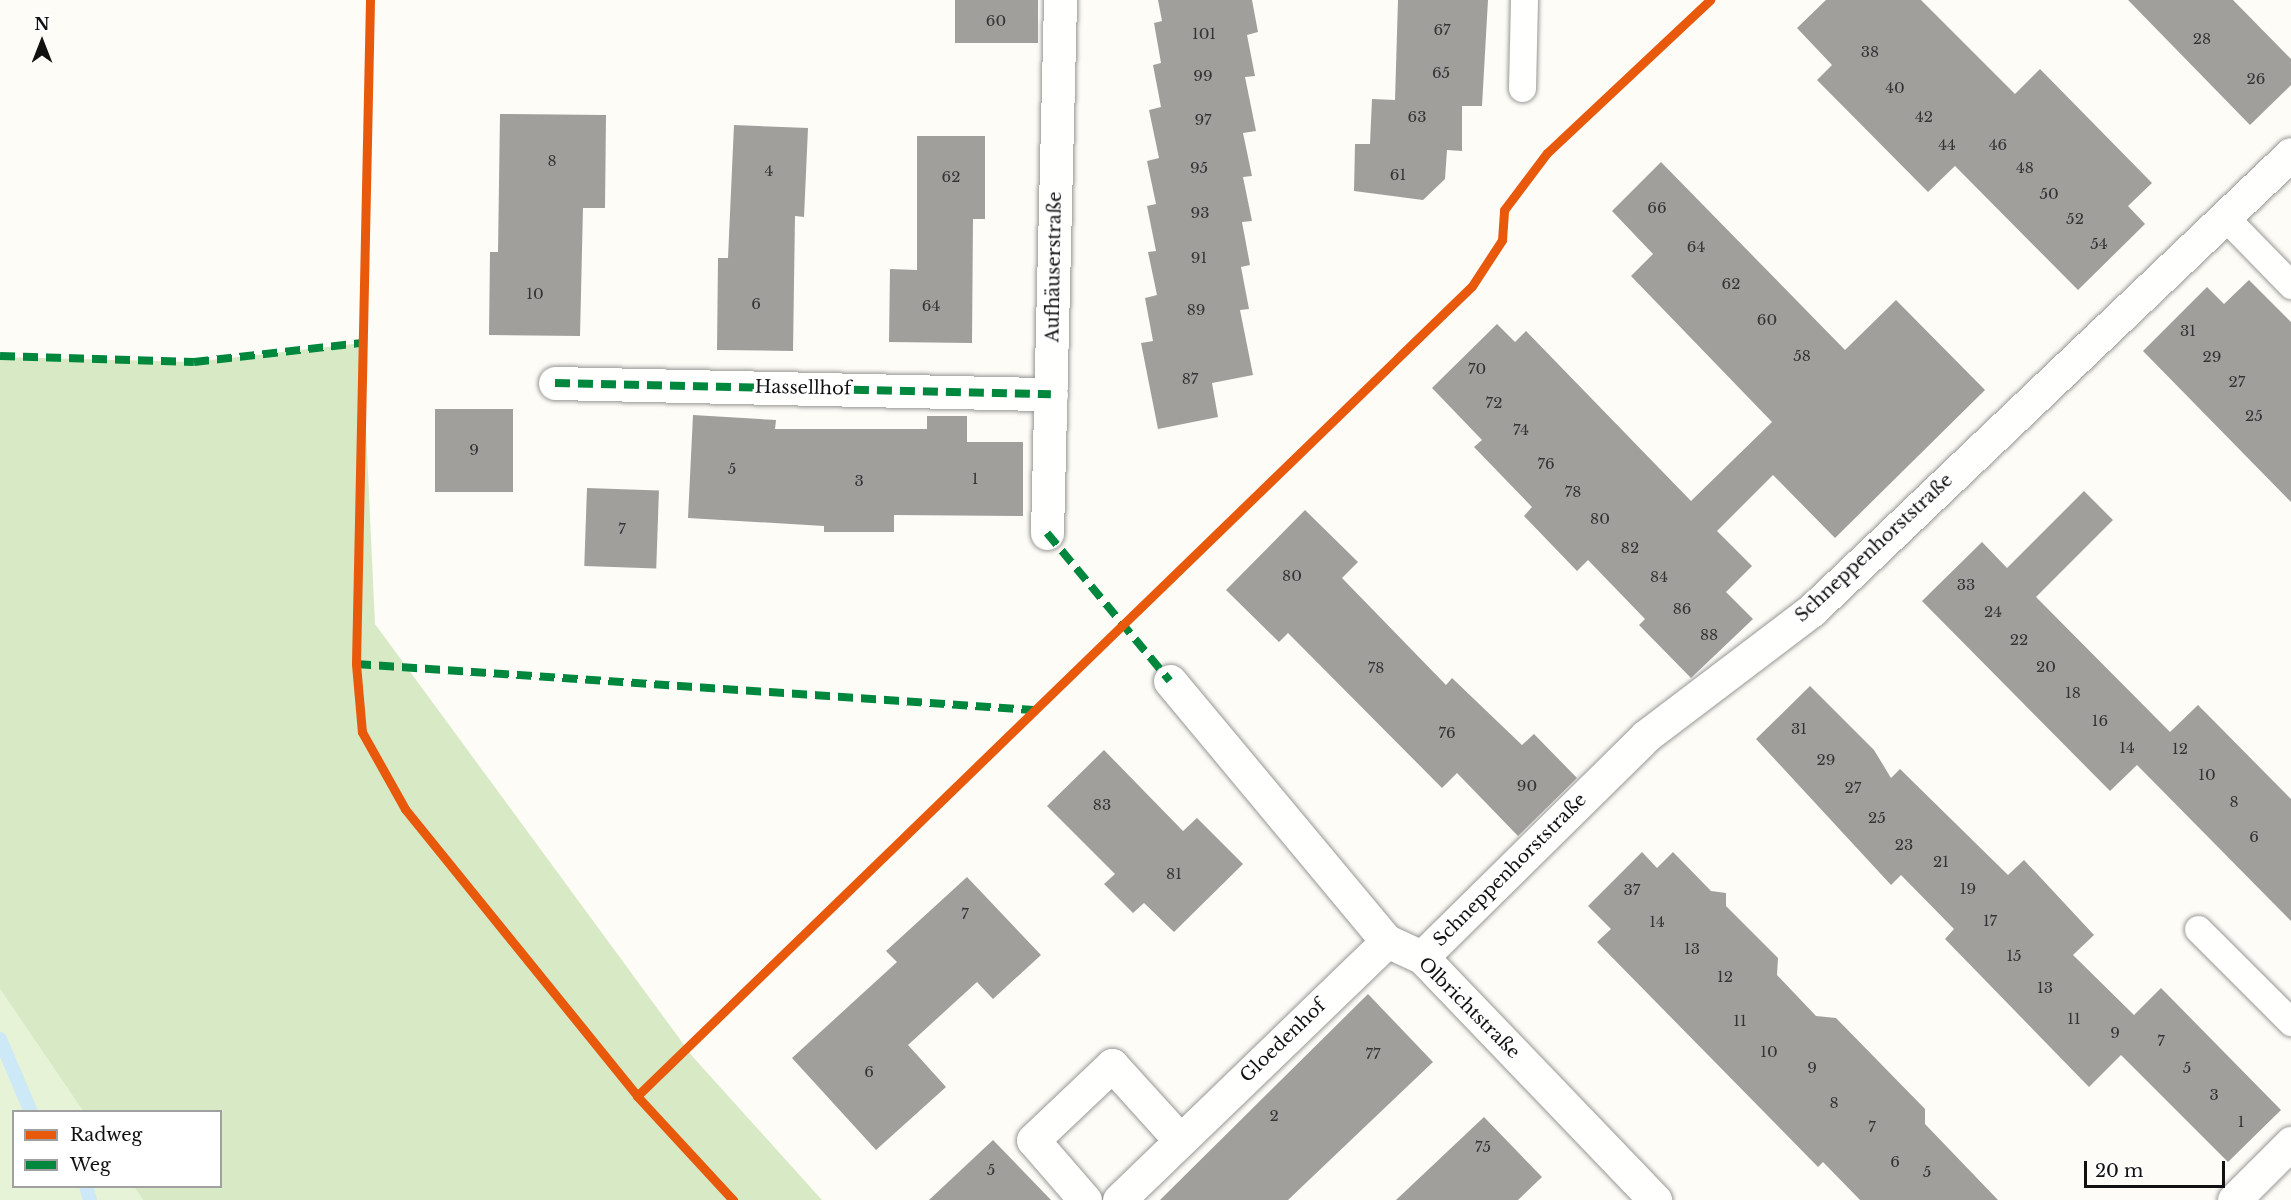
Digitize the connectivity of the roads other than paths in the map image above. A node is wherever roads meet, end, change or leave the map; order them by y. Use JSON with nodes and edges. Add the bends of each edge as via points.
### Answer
{"nodes":[{"id":1,"x":1060,"y":0,"type":"edge"},
{"id":2,"x":1524,"y":0,"type":"edge"},
{"id":3,"x":1522,"y":87,"type":"dead end"},
{"id":4,"x":2291,"y":154,"type":"edge"},
{"id":5,"x":2223,"y":215,"type":"junction"},
{"id":6,"x":2291,"y":285,"type":"edge"},
{"id":7,"x":555,"y":383,"type":"dead end"},
{"id":8,"x":1051,"y":394,"type":"junction"},
{"id":9,"x":1047,"y":533,"type":"dead end"},
{"id":10,"x":1170,"y":681,"type":"dead end"},
{"id":11,"x":2198,"y":928,"type":"dead end"},
{"id":12,"x":1387,"y":941,"type":"junction"},
{"id":13,"x":1422,"y":957,"type":"junction"},
{"id":14,"x":2291,"y":1022,"type":"edge"},
{"id":15,"x":1180,"y":1140,"type":"junction"},
{"id":16,"x":2291,"y":1143,"type":"edge"},
{"id":17,"x":1085,"y":1200,"type":"edge"},
{"id":18,"x":1119,"y":1200,"type":"edge"},
{"id":19,"x":1655,"y":1200,"type":"edge"},
{"id":20,"x":2234,"y":1200,"type":"edge"}],
"edges":[{"from":1,"to":8,"type":"street","name":"Aufhäuserstraße"},
{"from":2,"to":3,"type":"lane"},
{"from":4,"to":5,"type":"street","name":"Schneppenhorststraße"},
{"from":5,"to":6,"type":"lane"},
{"from":5,"to":13,"type":"street","name":"Schneppenhorststraße","via":[[1812,610],[1646,736]]},
{"from":7,"to":8,"type":"street","name":"Hassellhof"},
{"from":8,"to":9,"type":"street","name":"Aufhäuserstraße"},
{"from":10,"to":12,"type":"street","name":"Olbrichtstraße"},
{"from":11,"to":14,"type":"lane"},
{"from":12,"to":13,"type":"street","name":"Olbrichtstraße"},
{"from":12,"to":15,"type":"street","name":"Gloedenhof"},
{"from":13,"to":19,"type":"street","name":"Olbrichtstraße"},
{"from":15,"to":17,"type":"street","via":[[1112,1065],[1033,1140]]},
{"from":15,"to":18,"type":"street","name":"Gloedenhof"},
{"from":16,"to":20,"type":"street"}]}
